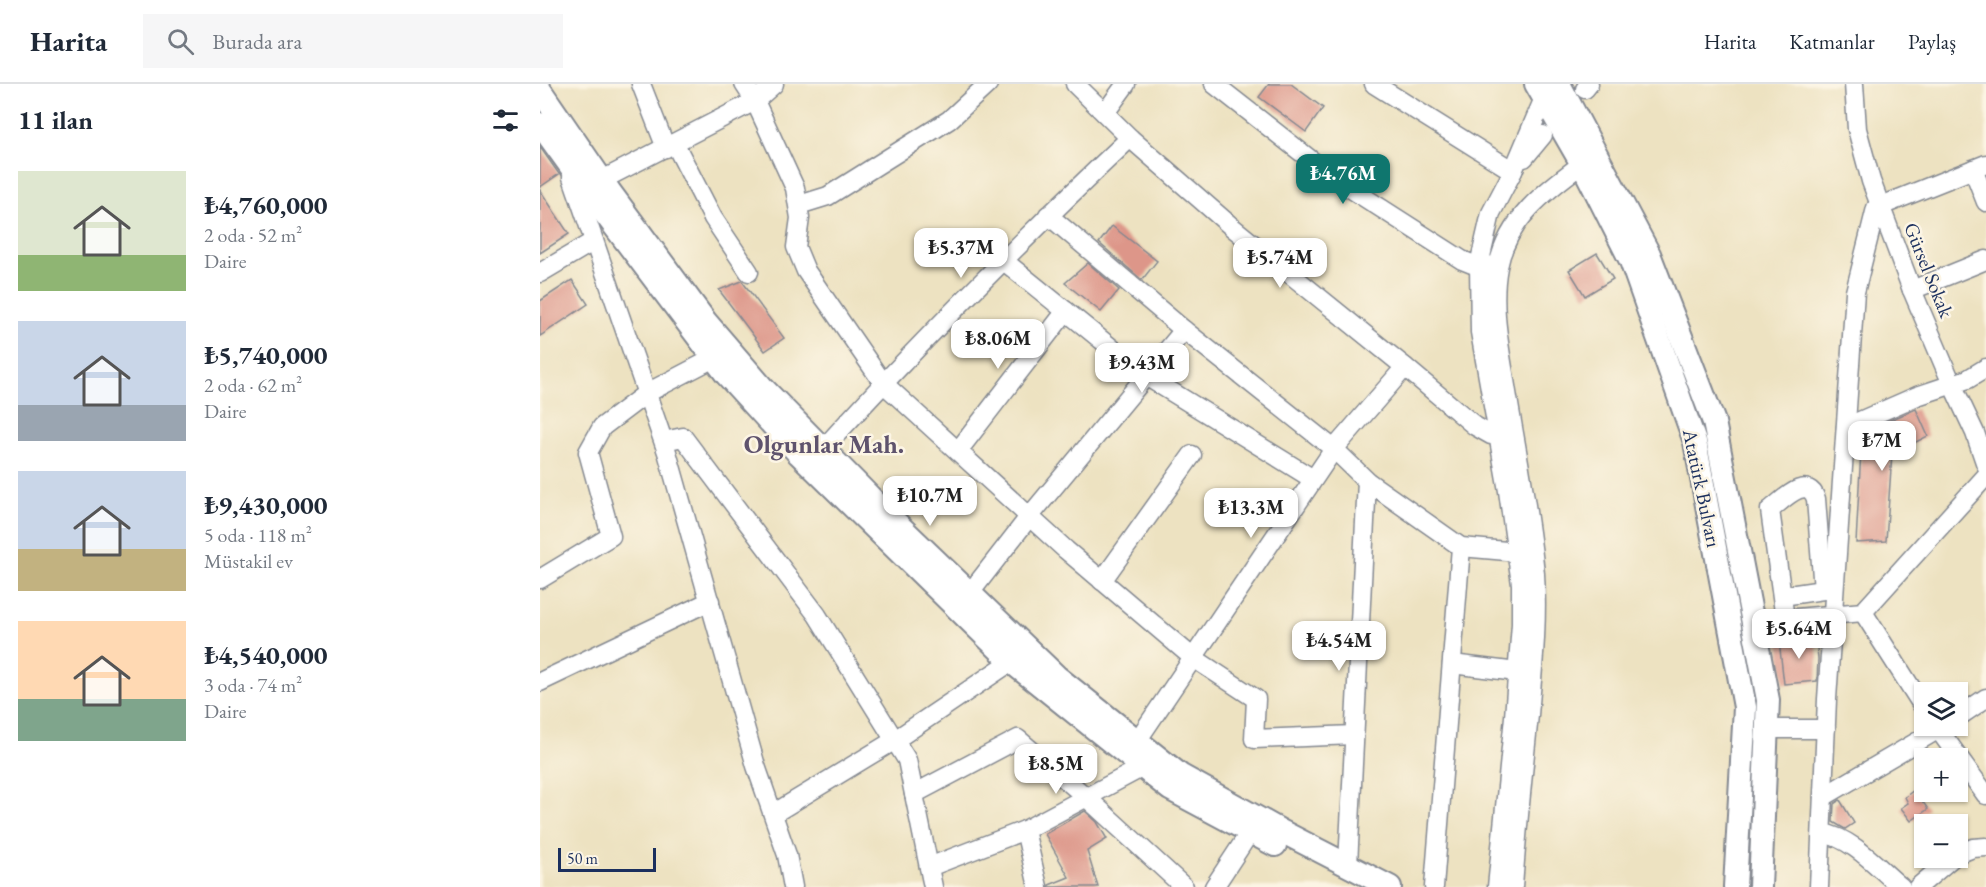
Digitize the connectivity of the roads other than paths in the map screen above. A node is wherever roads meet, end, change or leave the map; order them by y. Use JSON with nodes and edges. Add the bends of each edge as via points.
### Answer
{"nodes":[{"id":1,"x":641,"y":84,"type":"edge"},
{"id":2,"x":744,"y":84,"type":"edge"},
{"id":3,"x":774,"y":84,"type":"edge"},
{"id":4,"x":988,"y":84,"type":"edge"},
{"id":5,"x":1075,"y":84,"type":"edge"},
{"id":6,"x":1126,"y":84,"type":"edge"},
{"id":7,"x":1215,"y":84,"type":"edge"},
{"id":8,"x":1374,"y":84,"type":"edge"},
{"id":9,"x":1854,"y":84,"type":"edge"},
{"id":10,"x":1546,"y":89,"type":"edge"},
{"id":11,"x":540,"y":90,"type":"edge"},
{"id":12,"x":755,"y":101,"type":"junction"},
{"id":13,"x":1105,"y":113,"type":"junction"},
{"id":14,"x":540,"y":124,"type":"edge"},
{"id":15,"x":1543,"y":135,"type":"dead end"},
{"id":16,"x":1130,"y":138,"type":"junction"},
{"id":17,"x":670,"y":146,"type":"junction"},
{"id":18,"x":568,"y":164,"type":"junction"},
{"id":19,"x":1582,"y":164,"type":"junction"},
{"id":20,"x":1979,"y":166,"type":"edge"},
{"id":21,"x":1513,"y":171,"type":"junction"},
{"id":22,"x":602,"y":180,"type":"junction"},
{"id":23,"x":1986,"y":202,"type":"edge"},
{"id":24,"x":799,"y":205,"type":"junction"},
{"id":25,"x":1880,"y":205,"type":"junction"},
{"id":26,"x":1048,"y":216,"type":"junction"},
{"id":27,"x":594,"y":241,"type":"junction"},
{"id":28,"x":1986,"y":260,"type":"edge"},
{"id":29,"x":1004,"y":261,"type":"junction"},
{"id":30,"x":1479,"y":265,"type":"junction"},
{"id":31,"x":1498,"y":266,"type":"junction"},
{"id":32,"x":749,"y":272,"type":"dead end"},
{"id":33,"x":540,"y":273,"type":"edge"},
{"id":34,"x":1912,"y":290,"type":"junction"},
{"id":35,"x":1066,"y":311,"type":"junction"},
{"id":36,"x":1184,"y":330,"type":"junction"},
{"id":37,"x":714,"y":358,"type":"junction"},
{"id":38,"x":1405,"y":367,"type":"junction"},
{"id":39,"x":1986,"y":369,"type":"edge"},
{"id":40,"x":1146,"y":376,"type":"junction"},
{"id":41,"x":883,"y":383,"type":"junction"},
{"id":42,"x":1952,"y":384,"type":"junction"},
{"id":43,"x":647,"y":393,"type":"junction"},
{"id":44,"x":1846,"y":427,"type":"junction"},
{"id":45,"x":1506,"y":438,"type":"junction"},
{"id":46,"x":664,"y":441,"type":"junction"},
{"id":47,"x":823,"y":449,"type":"junction"},
{"id":48,"x":1334,"y":449,"type":"junction"},
{"id":49,"x":958,"y":451,"type":"junction"},
{"id":50,"x":1192,"y":455,"type":"dead end"},
{"id":51,"x":1986,"y":465,"type":"edge"},
{"id":52,"x":1986,"y":476,"type":"edge"},
{"id":53,"x":1313,"y":479,"type":"junction"},
{"id":54,"x":1367,"y":482,"type":"junction"},
{"id":55,"x":1029,"y":516,"type":"junction"},
{"id":56,"x":1461,"y":547,"type":"junction"},
{"id":57,"x":1518,"y":552,"type":"junction"},
{"id":58,"x":540,"y":579,"type":"edge"},
{"id":59,"x":1102,"y":581,"type":"junction"},
{"id":60,"x":970,"y":593,"type":"junction"},
{"id":61,"x":1782,"y":596,"type":"junction"},
{"id":62,"x":710,"y":601,"type":"junction"},
{"id":63,"x":1863,"y":612,"type":"junction"},
{"id":64,"x":1833,"y":615,"type":"junction"},
{"id":65,"x":1192,"y":657,"type":"junction"},
{"id":66,"x":1012,"y":661,"type":"junction"},
{"id":67,"x":1452,"y":664,"type":"junction"},
{"id":68,"x":1517,"y":672,"type":"junction"},
{"id":69,"x":540,"y":682,"type":"edge"},
{"id":70,"x":1914,"y":692,"type":"edge"},
{"id":71,"x":1986,"y":698,"type":"edge"},
{"id":72,"x":1968,"y":710,"type":"edge"},
{"id":73,"x":1767,"y":729,"type":"junction"},
{"id":74,"x":1826,"y":729,"type":"junction"},
{"id":75,"x":1354,"y":735,"type":"junction"},
{"id":76,"x":1924,"y":736,"type":"edge"},
{"id":77,"x":1945,"y":736,"type":"edge"},
{"id":78,"x":895,"y":740,"type":"junction"},
{"id":79,"x":1137,"y":741,"type":"junction"},
{"id":80,"x":1143,"y":767,"type":"junction"},
{"id":81,"x":914,"y":794,"type":"junction"},
{"id":82,"x":1986,"y":795,"type":"edge"},
{"id":83,"x":1086,"y":797,"type":"junction"},
{"id":84,"x":1823,"y":797,"type":"junction"},
{"id":85,"x":773,"y":814,"type":"junction"},
{"id":86,"x":1025,"y":830,"type":"junction"},
{"id":87,"x":1250,"y":832,"type":"junction"},
{"id":88,"x":1822,"y":833,"type":"junction"},
{"id":89,"x":1986,"y":847,"type":"edge"},
{"id":90,"x":1968,"y":850,"type":"edge"},
{"id":91,"x":1347,"y":865,"type":"junction"},
{"id":92,"x":929,"y":867,"type":"junction"},
{"id":93,"x":1940,"y":868,"type":"edge"},
{"id":94,"x":793,"y":887,"type":"edge"},
{"id":95,"x":933,"y":887,"type":"edge"},
{"id":96,"x":1038,"y":887,"type":"edge"},
{"id":97,"x":1184,"y":887,"type":"edge"},
{"id":98,"x":1214,"y":887,"type":"edge"},
{"id":99,"x":1364,"y":887,"type":"edge"},
{"id":100,"x":1390,"y":887,"type":"edge"},
{"id":101,"x":1434,"y":887,"type":"edge"},
{"id":102,"x":1497,"y":887,"type":"edge"},
{"id":103,"x":1513,"y":887,"type":"edge"},
{"id":104,"x":1735,"y":887,"type":"edge"},
{"id":105,"x":1760,"y":887,"type":"edge"},
{"id":106,"x":1819,"y":887,"type":"edge"},
{"id":107,"x":1901,"y":887,"type":"edge"},
{"id":108,"x":1918,"y":887,"type":"edge"}],
"edges":[{"from":1,"to":17,"type":"street"},
{"from":2,"to":12,"type":"street"},
{"from":3,"to":12,"type":"street"},
{"from":4,"to":24,"type":"street","via":[[949,120],[828,196]]},
{"from":5,"to":13,"type":"street"},
{"from":6,"to":13,"type":"street"},
{"from":7,"to":30,"type":"street","via":[[1334,178],[1462,260]]},
{"from":8,"to":21,"type":"street"},
{"from":9,"to":25,"type":"street","name":"Gürsel Sokak","via":[[1857,129]]},
{"from":10,"to":19,"type":"main road","name":"Atatürk Bulvarı"},
{"from":10,"to":21,"type":"street"},
{"from":10,"to":73,"type":"main road","name":"Atatürk Bulvarı","via":[[1649,254],[1714,422],[1768,700]]},
{"from":11,"to":22,"type":"main road"},
{"from":12,"to":17,"type":"street"},
{"from":12,"to":24,"type":"street"},
{"from":13,"to":16,"type":"street"},
{"from":14,"to":18,"type":"main road"},
{"from":15,"to":21,"type":"street"},
{"from":16,"to":26,"type":"street"},
{"from":16,"to":38,"type":"street","via":[[1232,227]]},
{"from":17,"to":22,"type":"street"},
{"from":17,"to":32,"type":"street"},
{"from":18,"to":27,"type":"street"},
{"from":18,"to":37,"type":"main road"},
{"from":19,"to":31,"type":"street","via":[[1526,211],[1504,245]]},
{"from":19,"to":104,"type":"main road","name":"Atatürk Bulvarı","via":[[1631,261],[1695,442],[1744,707]]},
{"from":20,"to":23,"type":"street"},
{"from":20,"to":25,"type":"street"},
{"from":21,"to":30,"type":"street","via":[[1491,213]]},
{"from":22,"to":47,"type":"main road","via":[[706,322]]},
{"from":24,"to":41,"type":"street","via":[[796,247],[806,271]]},
{"from":25,"to":34,"type":"street","name":"Gürsel Sokak"},
{"from":25,"to":44,"type":"street","via":[[1874,211],[1855,292]]},
{"from":26,"to":29,"type":"street"},
{"from":26,"to":36,"type":"street"},
{"from":27,"to":33,"type":"street"},
{"from":27,"to":43,"type":"street"},
{"from":28,"to":34,"type":"street"},
{"from":29,"to":35,"type":"street"},
{"from":29,"to":41,"type":"street"},
{"from":30,"to":31,"type":"street"},
{"from":30,"to":45,"type":"street","via":[[1480,332]]},
{"from":31,"to":45,"type":"street","via":[[1495,288]]},
{"from":34,"to":42,"type":"street","name":"Gürsel Sokak"},
{"from":35,"to":40,"type":"street"},
{"from":35,"to":49,"type":"street"},
{"from":36,"to":40,"type":"street"},
{"from":36,"to":48,"type":"street"},
{"from":37,"to":43,"type":"street"},
{"from":37,"to":66,"type":"main road","via":[[799,454]]},
{"from":38,"to":45,"type":"street","via":[[1475,426]]},
{"from":38,"to":48,"type":"street"},
{"from":39,"to":42,"type":"street"},
{"from":40,"to":53,"type":"street"},
{"from":40,"to":55,"type":"street"},
{"from":41,"to":47,"type":"street"},
{"from":41,"to":49,"type":"street"},
{"from":42,"to":44,"type":"street"},
{"from":42,"to":51,"type":"street","name":"Gürsel Sokak","via":[[1976,433]]},
{"from":43,"to":46,"type":"street"},
{"from":43,"to":58,"type":"street","via":[[602,427],[588,452],[611,536]]},
{"from":44,"to":64,"type":"street"},
{"from":45,"to":57,"type":"street"},
{"from":45,"to":103,"type":"street","via":[[1531,539],[1536,609]]},
{"from":46,"to":62,"type":"street"},
{"from":46,"to":78,"type":"street","via":[[683,437],[817,615]]},
{"from":47,"to":60,"type":"main road"},
{"from":48,"to":53,"type":"street"},
{"from":48,"to":54,"type":"street"},
{"from":49,"to":55,"type":"street"},
{"from":50,"to":59,"type":"street"},
{"from":52,"to":63,"type":"street"},
{"from":53,"to":65,"type":"street"},
{"from":54,"to":56,"type":"street"},
{"from":54,"to":75,"type":"street"},
{"from":55,"to":59,"type":"street"},
{"from":55,"to":60,"type":"street"},
{"from":56,"to":57,"type":"street"},
{"from":56,"to":67,"type":"street"},
{"from":57,"to":68,"type":"street","via":[[1521,604]]},
{"from":59,"to":65,"type":"street"},
{"from":60,"to":79,"type":"main road","via":[[1056,676]]},
{"from":61,"to":61,"type":"street","via":[[1770,510],[1799,488],[1806,488],[1816,499],[1823,590]]},
{"from":61,"to":64,"type":"street","via":[[1785,619]]},
{"from":62,"to":69,"type":"street"},
{"from":62,"to":85,"type":"street"},
{"from":63,"to":64,"type":"street"},
{"from":63,"to":70,"type":"street"},
{"from":64,"to":74,"type":"street"},
{"from":65,"to":75,"type":"street","via":[[1256,699],[1254,739]]},
{"from":65,"to":79,"type":"street"},
{"from":66,"to":78,"type":"street"},
{"from":66,"to":80,"type":"main road"},
{"from":67,"to":68,"type":"street"},
{"from":67,"to":101,"type":"street"},
{"from":68,"to":102,"type":"street"},
{"from":71,"to":72,"type":"street"},
{"from":73,"to":74,"type":"street"},
{"from":73,"to":105,"type":"main road","name":"Atatürk Bulvarı"},
{"from":74,"to":84,"type":"street"},
{"from":75,"to":91,"type":"street"},
{"from":76,"to":84,"type":"street"},
{"from":77,"to":82,"type":"street"},
{"from":78,"to":81,"type":"street","via":[[908,760]]},
{"from":78,"to":85,"type":"street"},
{"from":79,"to":91,"type":"main road","via":[[1180,775]]},
{"from":80,"to":83,"type":"street"},
{"from":80,"to":87,"type":"main road","via":[[1170,789]]},
{"from":81,"to":83,"type":"street","via":[[1018,739]]},
{"from":81,"to":92,"type":"street"},
{"from":83,"to":86,"type":"street"},
{"from":83,"to":97,"type":"street"},
{"from":84,"to":88,"type":"street"},
{"from":85,"to":94,"type":"street"},
{"from":86,"to":92,"type":"street"},
{"from":86,"to":96,"type":"street"},
{"from":87,"to":98,"type":"street"},
{"from":87,"to":99,"type":"main road"},
{"from":88,"to":106,"type":"street"},
{"from":88,"to":107,"type":"street","via":[[1848,843]]},
{"from":89,"to":90,"type":"street"},
{"from":91,"to":100,"type":"main road"},
{"from":92,"to":95,"type":"street"},
{"from":93,"to":108,"type":"street"}]}
